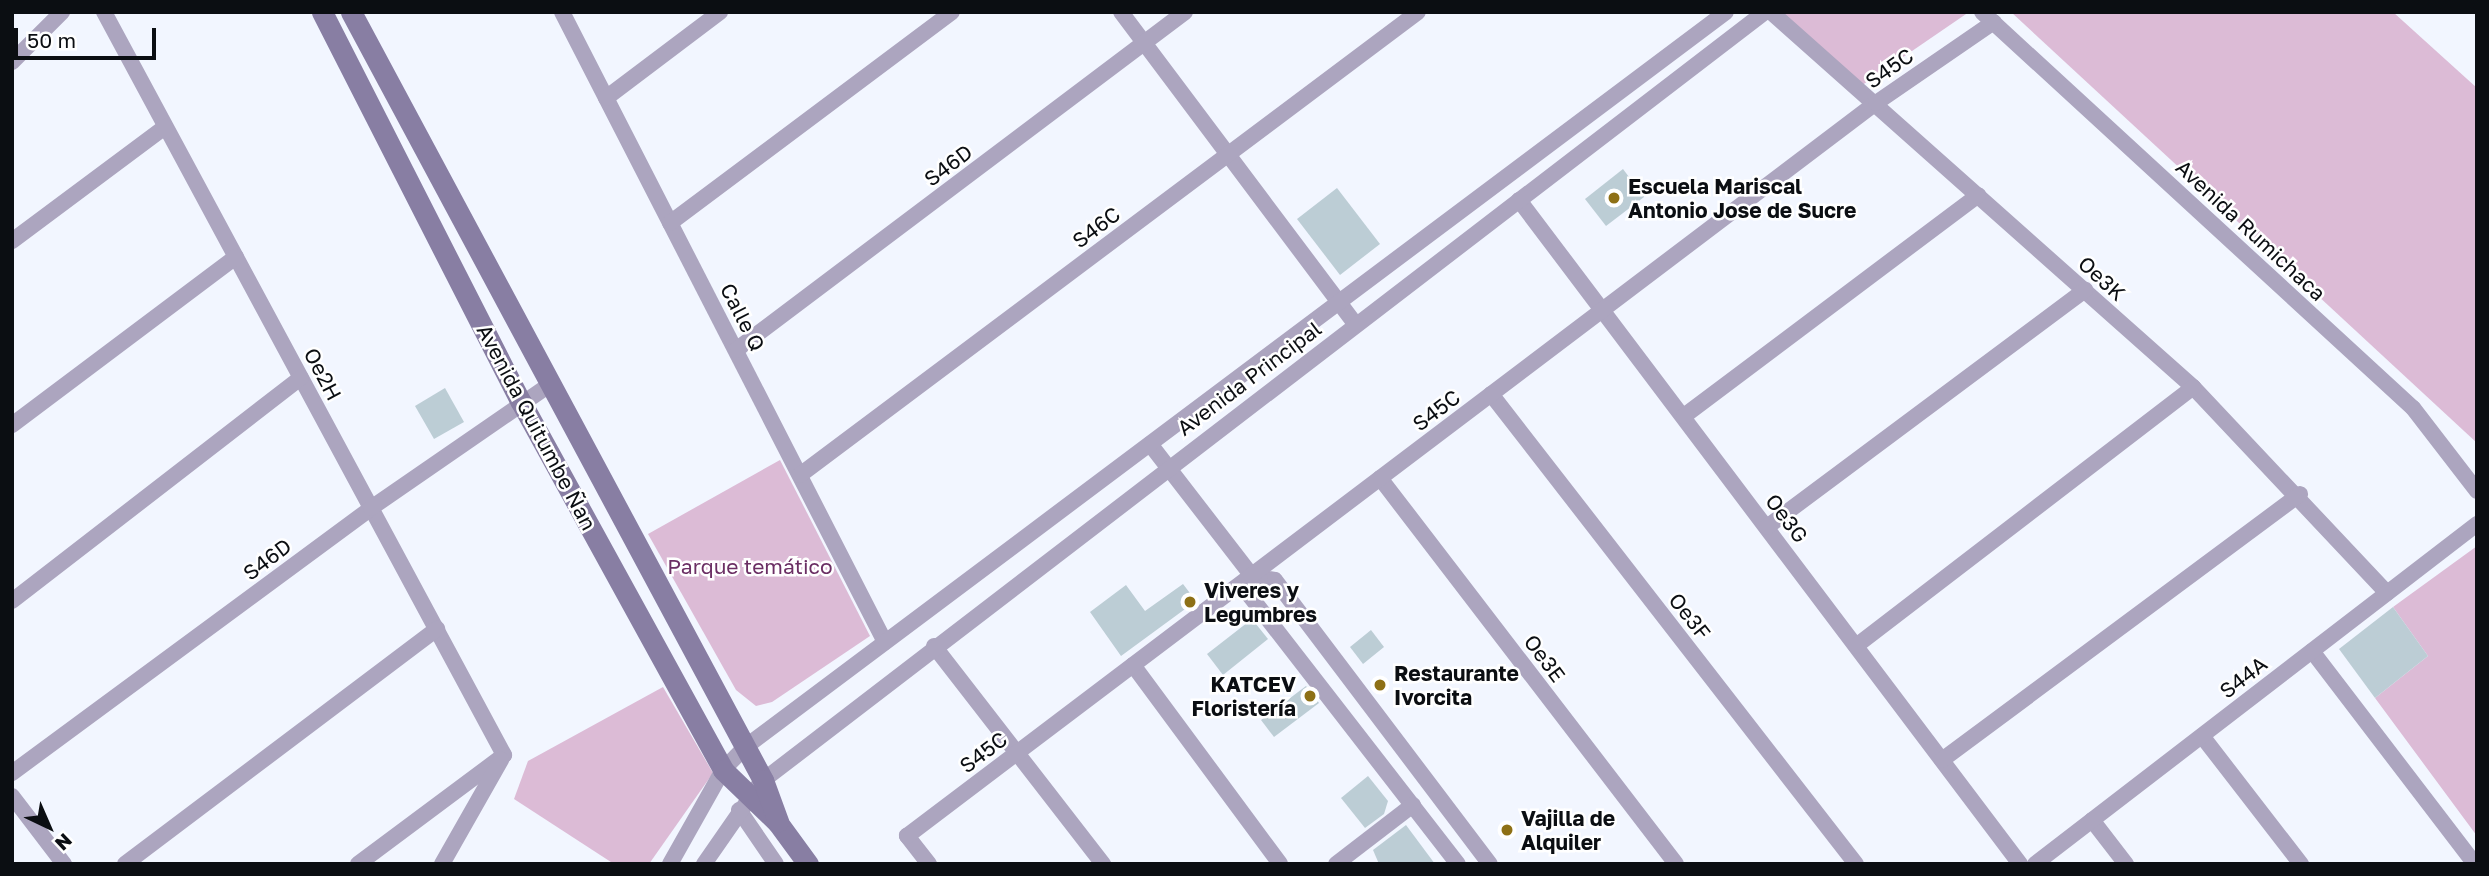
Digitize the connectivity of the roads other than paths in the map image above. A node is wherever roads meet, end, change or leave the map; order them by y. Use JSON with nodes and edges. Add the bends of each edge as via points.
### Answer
{"nodes":[{"id":1,"x":62,"y":12,"type":"edge"},
{"id":2,"x":104,"y":12,"type":"edge"},
{"id":3,"x":322,"y":12,"type":"edge"},
{"id":4,"x":351,"y":12,"type":"edge"},
{"id":5,"x":562,"y":12,"type":"edge"},
{"id":6,"x":720,"y":12,"type":"edge"},
{"id":7,"x":952,"y":12,"type":"edge"},
{"id":8,"x":1121,"y":12,"type":"edge"},
{"id":9,"x":1185,"y":12,"type":"edge"},
{"id":10,"x":1418,"y":12,"type":"edge"},
{"id":11,"x":1726,"y":12,"type":"edge"},
{"id":12,"x":1765,"y":12,"type":"edge"},
{"id":13,"x":1771,"y":12,"type":"edge"},
{"id":14,"x":1988,"y":17,"type":"edge"},
{"id":15,"x":1144,"y":43,"type":"junction"},
{"id":16,"x":12,"y":62,"type":"edge"},
{"id":17,"x":606,"y":98,"type":"junction"},
{"id":18,"x":1876,"y":103,"type":"junction"},
{"id":19,"x":166,"y":127,"type":"junction"},
{"id":20,"x":1228,"y":154,"type":"junction"},
{"id":21,"x":1978,"y":194,"type":"junction"},
{"id":22,"x":1519,"y":200,"type":"junction"},
{"id":23,"x":670,"y":223,"type":"junction"},
{"id":24,"x":12,"y":242,"type":"edge"},
{"id":25,"x":236,"y":257,"type":"junction"},
{"id":26,"x":2085,"y":290,"type":"junction"},
{"id":27,"x":1339,"y":302,"type":"junction"},
{"id":28,"x":1604,"y":309,"type":"junction"},
{"id":29,"x":1355,"y":324,"type":"junction"},
{"id":30,"x":736,"y":350,"type":"junction"},
{"id":31,"x":301,"y":378,"type":"junction"},
{"id":32,"x":551,"y":384,"type":"junction"},
{"id":33,"x":2193,"y":387,"type":"junction"},
{"id":34,"x":1491,"y":394,"type":"junction"},
{"id":35,"x":521,"y":402,"type":"junction"},
{"id":36,"x":1684,"y":416,"type":"junction"},
{"id":37,"x":12,"y":425,"type":"edge"},
{"id":38,"x":1150,"y":444,"type":"junction"},
{"id":39,"x":1167,"y":466,"type":"junction"},
{"id":40,"x":800,"y":475,"type":"junction"},
{"id":41,"x":1381,"y":478,"type":"junction"},
{"id":42,"x":2477,"y":491,"type":"edge"},
{"id":43,"x":2300,"y":494,"type":"junction"},
{"id":44,"x":371,"y":508,"type":"junction"},
{"id":45,"x":2477,"y":524,"type":"edge"},
{"id":46,"x":1767,"y":527,"type":"junction"},
{"id":47,"x":1252,"y":576,"type":"junction"},
{"id":48,"x":2387,"y":593,"type":"junction"},
{"id":49,"x":12,"y":601,"type":"edge"},
{"id":50,"x":436,"y":629,"type":"junction"},
{"id":51,"x":886,"y":642,"type":"junction"},
{"id":52,"x":933,"y":646,"type":"junction"},
{"id":53,"x":1856,"y":646,"type":"junction"},
{"id":54,"x":2312,"y":651,"type":"junction"},
{"id":55,"x":1133,"y":665,"type":"junction"},
{"id":56,"x":2202,"y":736,"type":"junction"},
{"id":57,"x":744,"y":748,"type":"junction"},
{"id":58,"x":1019,"y":751,"type":"junction"},
{"id":59,"x":504,"y":755,"type":"junction"},
{"id":60,"x":1942,"y":760,"type":"junction"},
{"id":61,"x":723,"y":771,"type":"junction"},
{"id":62,"x":12,"y":773,"type":"edge"},
{"id":63,"x":753,"y":792,"type":"junction"},
{"id":64,"x":12,"y":796,"type":"edge"},
{"id":65,"x":1413,"y":805,"type":"junction"},
{"id":66,"x":2092,"y":820,"type":"junction"},
{"id":67,"x":64,"y":864,"type":"edge"},
{"id":68,"x":125,"y":864,"type":"edge"},
{"id":69,"x":358,"y":864,"type":"edge"},
{"id":70,"x":442,"y":864,"type":"edge"},
{"id":71,"x":670,"y":864,"type":"edge"},
{"id":72,"x":704,"y":864,"type":"edge"},
{"id":73,"x":776,"y":864,"type":"edge"},
{"id":74,"x":807,"y":864,"type":"edge"},
{"id":75,"x":929,"y":864,"type":"edge"},
{"id":76,"x":1103,"y":864,"type":"edge"},
{"id":77,"x":1280,"y":864,"type":"edge"},
{"id":78,"x":1336,"y":864,"type":"edge"},
{"id":79,"x":1458,"y":864,"type":"edge"},
{"id":80,"x":1490,"y":864,"type":"edge"},
{"id":81,"x":1676,"y":864,"type":"edge"},
{"id":82,"x":1856,"y":864,"type":"edge"},
{"id":83,"x":2020,"y":864,"type":"edge"},
{"id":84,"x":2035,"y":864,"type":"edge"},
{"id":85,"x":2126,"y":864,"type":"edge"},
{"id":86,"x":2301,"y":864,"type":"edge"},
{"id":87,"x":2475,"y":864,"type":"edge"}],
"edges":[{"from":1,"to":16,"type":"street"},
{"from":2,"to":19,"type":"street","name":"Oe2H"},
{"from":3,"to":35,"type":"street","name":"Avenida Quitumbe Ñan"},
{"from":4,"to":32,"type":"street","name":"Avenida Quitumbe Ñan"},
{"from":5,"to":17,"type":"street","name":"Calle Q"},
{"from":6,"to":17,"type":"street"},
{"from":7,"to":23,"type":"street"},
{"from":8,"to":15,"type":"street"},
{"from":9,"to":15,"type":"street","name":"S46D"},
{"from":10,"to":20,"type":"street","name":"S46C"},
{"from":11,"to":27,"type":"street","name":"Avenida Principal"},
{"from":12,"to":22,"type":"street","name":"Avenida Principal"},
{"from":13,"to":18,"type":"street","name":"Oe3K"},
{"from":14,"to":18,"type":"street","name":"S45C"},
{"from":14,"to":42,"type":"street","name":"Avenida Rumichaca","via":[[2413,408]]},
{"from":15,"to":20,"type":"street"},
{"from":15,"to":30,"type":"street","name":"S46D"},
{"from":17,"to":23,"type":"street","name":"Calle Q"},
{"from":18,"to":21,"type":"street","name":"Oe3K"},
{"from":18,"to":28,"type":"street","name":"S45C"},
{"from":19,"to":24,"type":"street"},
{"from":19,"to":25,"type":"street","name":"Oe2H"},
{"from":20,"to":27,"type":"street"},
{"from":20,"to":40,"type":"street","name":"S46C"},
{"from":21,"to":26,"type":"street","name":"Oe3K"},
{"from":21,"to":36,"type":"street"},
{"from":22,"to":28,"type":"street","name":"Oe3G"},
{"from":22,"to":29,"type":"street","name":"Avenida Principal"},
{"from":23,"to":30,"type":"street","name":"Calle Q"},
{"from":25,"to":31,"type":"street","name":"Oe2H"},
{"from":25,"to":37,"type":"street"},
{"from":26,"to":33,"type":"street","name":"Oe3K"},
{"from":26,"to":46,"type":"street"},
{"from":27,"to":29,"type":"street"},
{"from":27,"to":38,"type":"street","name":"Avenida Principal"},
{"from":28,"to":34,"type":"street","name":"S45C"},
{"from":28,"to":36,"type":"street","name":"Oe3G"},
{"from":29,"to":39,"type":"street","name":"Avenida Principal"},
{"from":30,"to":40,"type":"street","name":"Calle Q"},
{"from":31,"to":44,"type":"street","name":"Oe2H"},
{"from":31,"to":49,"type":"street"},
{"from":32,"to":35,"type":"street","name":"S46D"},
{"from":32,"to":57,"type":"street","name":"Avenida Quitumbe Ñan"},
{"from":33,"to":43,"type":"street","name":"Oe3K"},
{"from":33,"to":53,"type":"street"},
{"from":34,"to":41,"type":"street","name":"S45C"},
{"from":34,"to":82,"type":"street","name":"Oe3F"},
{"from":35,"to":44,"type":"street","name":"S46D"},
{"from":35,"to":61,"type":"street","name":"Avenida Quitumbe Ñan"},
{"from":36,"to":46,"type":"street","name":"Oe3G"},
{"from":38,"to":39,"type":"street"},
{"from":38,"to":51,"type":"street","name":"Avenida Principal"},
{"from":39,"to":47,"type":"street"},
{"from":39,"to":52,"type":"street","name":"Avenida Principal"},
{"from":40,"to":51,"type":"street","name":"Calle Q"},
{"from":41,"to":47,"type":"street","name":"S45C"},
{"from":41,"to":81,"type":"street","name":"Oe3E"},
{"from":43,"to":48,"type":"street","name":"Oe3K"},
{"from":43,"to":60,"type":"street"},
{"from":44,"to":50,"type":"street","name":"Oe2H"},
{"from":44,"to":62,"type":"street","name":"S46D"},
{"from":45,"to":48,"type":"street","name":"S44A"},
{"from":46,"to":53,"type":"street","name":"Oe3G"},
{"from":47,"to":55,"type":"street","name":"S45C"},
{"from":47,"to":65,"type":"street","via":[[1250,596]]},
{"from":47,"to":80,"type":"street","via":[[1275,580]]},
{"from":48,"to":54,"type":"street","name":"S44A"},
{"from":50,"to":59,"type":"street","name":"Oe2H"},
{"from":50,"to":68,"type":"street"},
{"from":51,"to":57,"type":"street","name":"Avenida Principal"},
{"from":52,"to":58,"type":"street"},
{"from":52,"to":63,"type":"street","name":"Avenida Principal"},
{"from":53,"to":60,"type":"street","name":"Oe3G"},
{"from":54,"to":56,"type":"street","name":"S44A"},
{"from":54,"to":87,"type":"street"},
{"from":55,"to":58,"type":"street","name":"S45C"},
{"from":55,"to":77,"type":"street"},
{"from":56,"to":66,"type":"street","name":"S44A"},
{"from":56,"to":86,"type":"street"},
{"from":57,"to":61,"type":"street","name":"Avenida Principal"},
{"from":57,"to":63,"type":"street","name":"Avenida Quitumbe Ñan"},
{"from":58,"to":75,"type":"street","name":"S45C","via":[[906,836]]},
{"from":58,"to":76,"type":"street"},
{"from":59,"to":69,"type":"street"},
{"from":59,"to":70,"type":"street"},
{"from":60,"to":83,"type":"street","name":"Oe3G"},
{"from":61,"to":63,"type":"street","name":"Avenida Quitumbe Ñan"},
{"from":61,"to":71,"type":"street","name":"Avenida Principal"},
{"from":63,"to":72,"type":"street","name":"Avenida Principal"},
{"from":63,"to":73,"type":"street"},
{"from":63,"to":74,"type":"street","name":"Avenida Quitumbe Ñan"},
{"from":64,"to":67,"type":"street"},
{"from":65,"to":78,"type":"street"},
{"from":65,"to":79,"type":"street"},
{"from":66,"to":84,"type":"street","name":"S44A"},
{"from":66,"to":85,"type":"street"}]}
